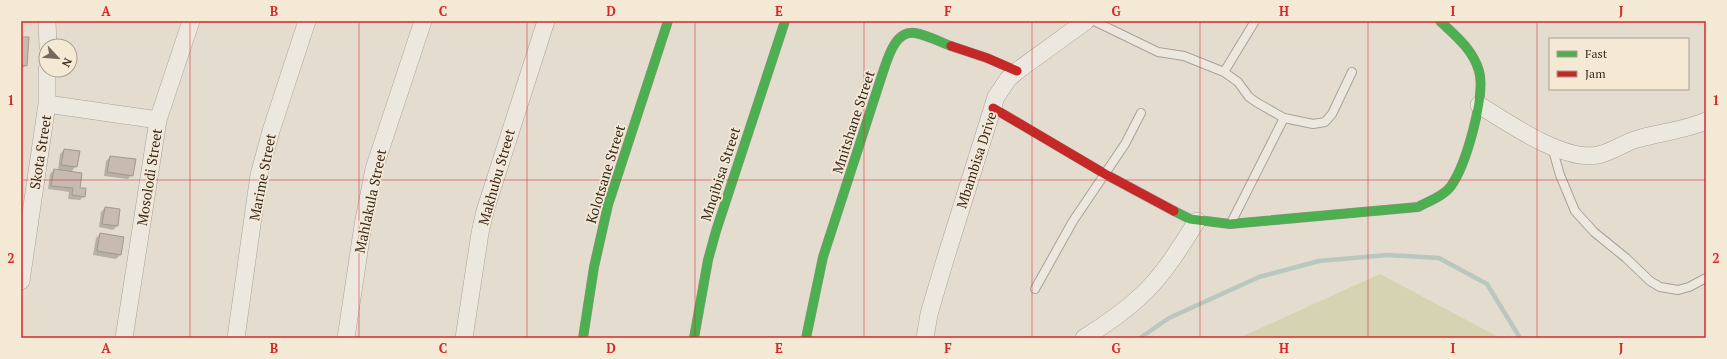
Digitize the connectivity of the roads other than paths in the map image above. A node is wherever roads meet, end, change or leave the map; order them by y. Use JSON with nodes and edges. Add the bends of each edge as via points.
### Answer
{"nodes":[{"id":1,"x":47,"y":21,"type":"edge"},
{"id":2,"x":191,"y":21,"type":"edge"},
{"id":3,"x":306,"y":21,"type":"edge"},
{"id":4,"x":423,"y":21,"type":"edge"},
{"id":5,"x":546,"y":21,"type":"edge"},
{"id":6,"x":668,"y":21,"type":"edge"},
{"id":7,"x":785,"y":21,"type":"edge"},
{"id":8,"x":1086,"y":21,"type":"edge"},
{"id":9,"x":1094,"y":21,"type":"edge"},
{"id":10,"x":1255,"y":21,"type":"edge"},
{"id":11,"x":1440,"y":21,"type":"edge"},
{"id":12,"x":48,"y":38,"type":"edge"},
{"id":13,"x":1017,"y":71,"type":"junction"},
{"id":14,"x":1224,"y":72,"type":"junction"},
{"id":15,"x":1352,"y":72,"type":"dead end"},
{"id":16,"x":47,"y":78,"type":"edge"},
{"id":17,"x":47,"y":104,"type":"junction"},
{"id":18,"x":1479,"y":105,"type":"junction"},
{"id":19,"x":993,"y":108,"type":"junction"},
{"id":20,"x":1141,"y":113,"type":"dead end"},
{"id":21,"x":1284,"y":118,"type":"junction"},
{"id":22,"x":158,"y":120,"type":"junction"},
{"id":23,"x":1706,"y":121,"type":"edge"},
{"id":24,"x":1552,"y":146,"type":"junction"},
{"id":25,"x":1105,"y":174,"type":"junction"},
{"id":26,"x":1197,"y":221,"type":"junction"},
{"id":27,"x":1230,"y":224,"type":"junction"},
{"id":28,"x":24,"y":233,"type":"edge"},
{"id":29,"x":1706,"y":278,"type":"edge"},
{"id":30,"x":21,"y":281,"type":"edge"},
{"id":31,"x":1035,"y":290,"type":"dead end"},
{"id":32,"x":124,"y":338,"type":"edge"},
{"id":33,"x":236,"y":338,"type":"edge"},
{"id":34,"x":346,"y":338,"type":"edge"},
{"id":35,"x":464,"y":338,"type":"edge"},
{"id":36,"x":583,"y":338,"type":"edge"},
{"id":37,"x":694,"y":338,"type":"edge"},
{"id":38,"x":806,"y":338,"type":"edge"},
{"id":39,"x":925,"y":338,"type":"edge"},
{"id":40,"x":1084,"y":338,"type":"edge"}],
"edges":[{"from":1,"to":12,"type":"street"},
{"from":2,"to":22,"type":"street","name":"Mosolodi Street"},
{"from":3,"to":33,"type":"street","name":"Marime Street","via":[[259,175]]},
{"from":4,"to":34,"type":"street","name":"Mahlakula Street","via":[[374,169]]},
{"from":5,"to":35,"type":"street","name":"Makhubu Street","via":[[485,211]]},
{"from":6,"to":36,"type":"street","name":"Kolotsane Street","via":[[608,205],[594,267]]},
{"from":7,"to":37,"type":"street","name":"Mnqibisa Street","via":[[714,238]]},
{"from":8,"to":13,"type":"street","name":"Mbambisa Drive"},
{"from":9,"to":14,"type":"lane","via":[[1158,52],[1184,56]]},
{"from":10,"to":14,"type":"lane"},
{"from":11,"to":18,"type":"street","via":[[1474,59],[1481,82]]},
{"from":13,"to":19,"type":"street","name":"Mbambisa Drive","via":[[1002,88]]},
{"from":13,"to":38,"type":"street","name":"Mnitshane Street","via":[[987,58],[914,34],[899,38],[893,46],[882,75],[823,257]]},
{"from":14,"to":21,"type":"lane","via":[[1238,82],[1249,97]]},
{"from":15,"to":21,"type":"lane","via":[[1332,114],[1325,122],[1313,124]]},
{"from":16,"to":17,"type":"street","name":"Skota Street"},
{"from":17,"to":22,"type":"street"},
{"from":17,"to":28,"type":"street","name":"Skota Street"},
{"from":18,"to":24,"type":"street","via":[[1532,138]]},
{"from":18,"to":27,"type":"street","via":[[1456,179],[1444,193],[1418,207]]},
{"from":19,"to":25,"type":"street"},
{"from":19,"to":39,"type":"street","name":"Mbambisa Drive","via":[[944,260]]},
{"from":20,"to":25,"type":"lane"},
{"from":21,"to":27,"type":"lane"},
{"from":22,"to":32,"type":"street","name":"Mosolodi Street"},
{"from":23,"to":24,"type":"street","via":[[1691,128],[1639,138],[1605,153],[1588,157]]},
{"from":24,"to":29,"type":"lane","via":[[1560,175],[1575,211],[1594,232],[1650,281],[1660,287],[1678,290]]},
{"from":25,"to":26,"type":"street"},
{"from":25,"to":31,"type":"lane","via":[[1073,221]]},
{"from":26,"to":27,"type":"street"},
{"from":26,"to":40,"type":"street","via":[[1171,260],[1143,294]]},
{"from":28,"to":30,"type":"street","name":"Skota Street"}]}
